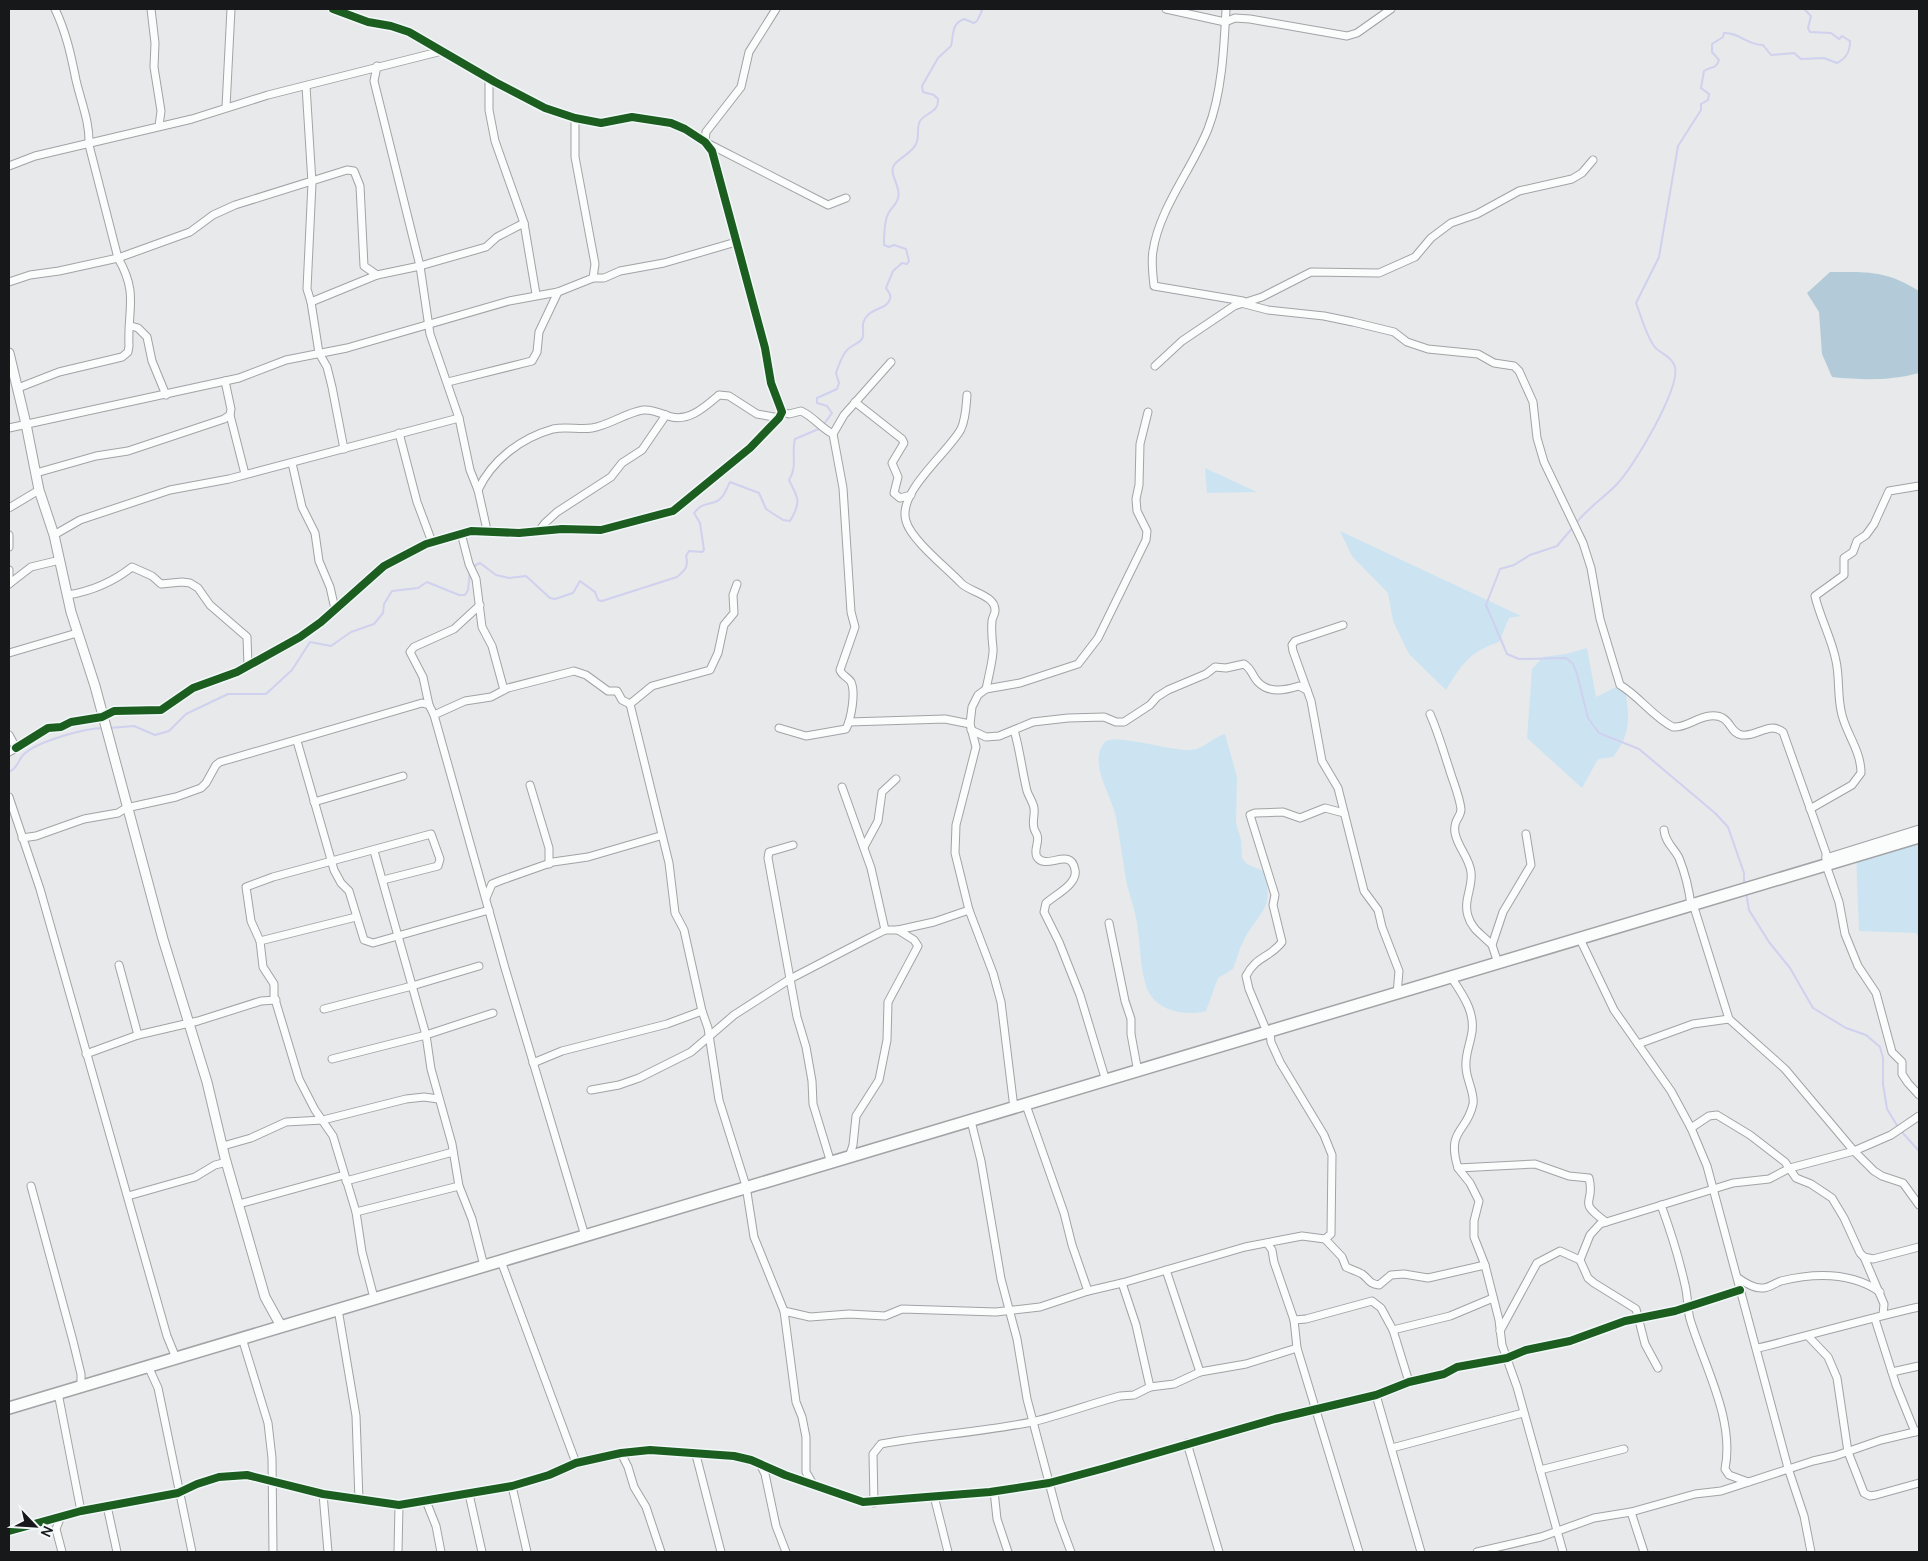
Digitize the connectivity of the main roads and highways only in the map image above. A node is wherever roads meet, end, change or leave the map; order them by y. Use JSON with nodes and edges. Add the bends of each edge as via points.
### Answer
{"nodes":[{"id":1,"x":1919,"y":837,"type":"edge"},
{"id":2,"x":9,"y":1408,"type":"edge"}],
"edges":[{"from":1,"to":2,"type":"main road","via":[[1826,861],[1397,995],[746,1186]]}]}
